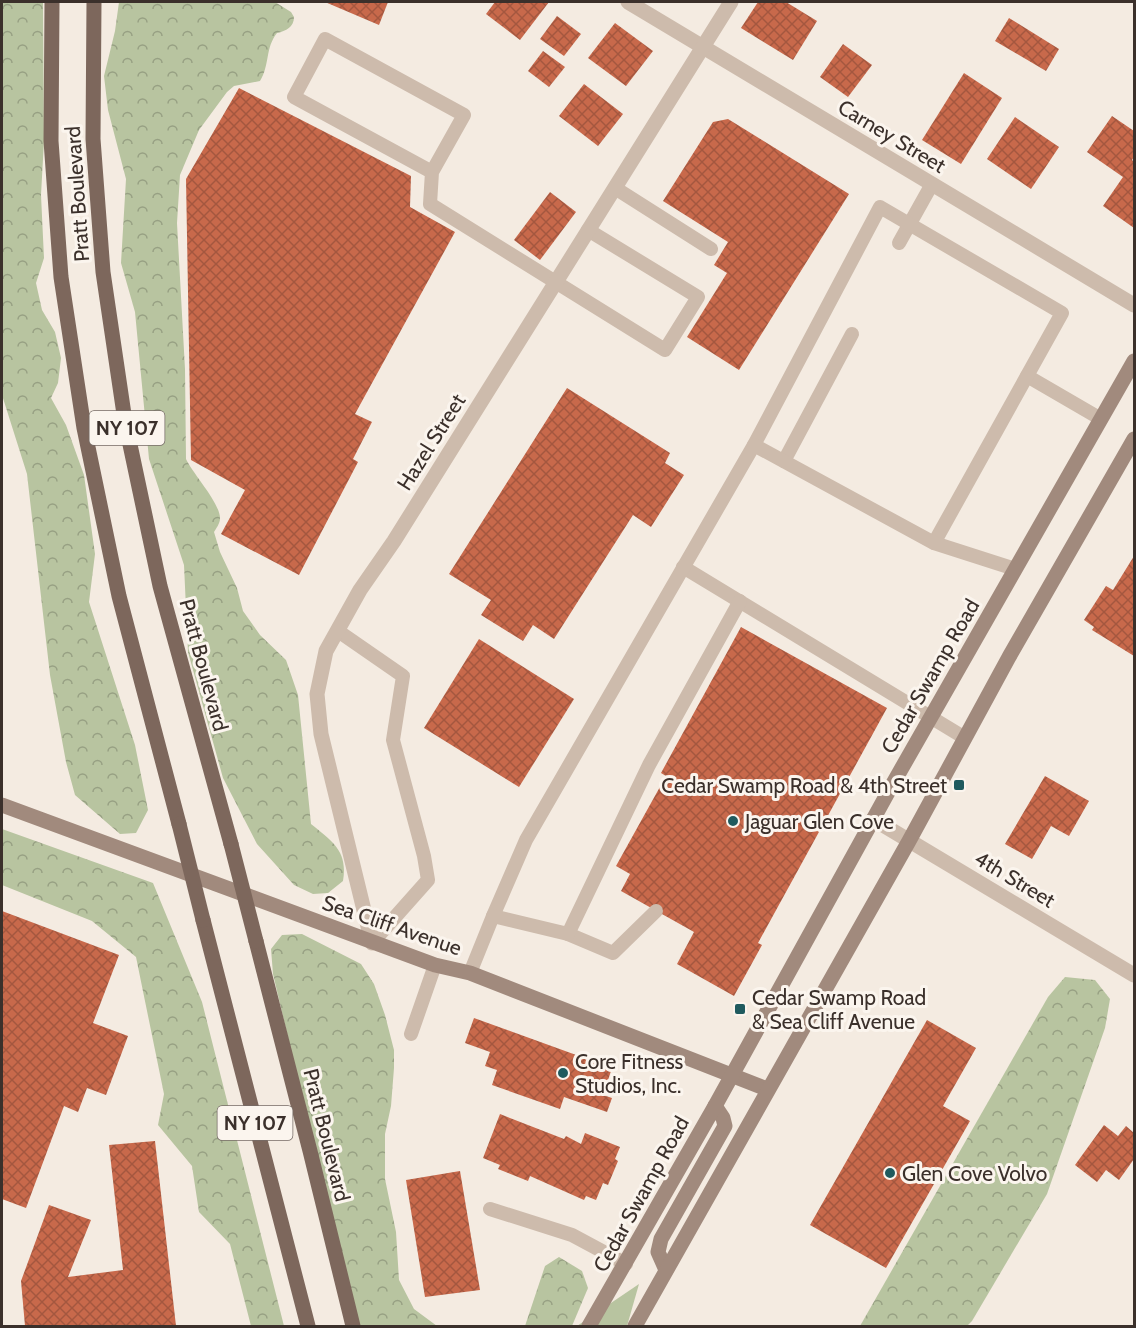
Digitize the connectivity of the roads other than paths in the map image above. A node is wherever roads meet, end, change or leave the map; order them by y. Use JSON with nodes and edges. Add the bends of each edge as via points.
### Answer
{"nodes":[{"id":1,"x":51,"y":2,"type":"edge"},
{"id":2,"x":94,"y":2,"type":"edge"},
{"id":3,"x":628,"y":2,"type":"edge"},
{"id":4,"x":732,"y":2,"type":"edge"},
{"id":5,"x":703,"y":47,"type":"junction"},
{"id":6,"x":432,"y":172,"type":"junction"},
{"id":7,"x":932,"y":184,"type":"junction"},
{"id":8,"x":615,"y":188,"type":"junction"},
{"id":9,"x":910,"y":225,"type":"junction"},
{"id":10,"x":588,"y":230,"type":"junction"},
{"id":11,"x":899,"y":243,"type":"dead end"},
{"id":12,"x":711,"y":249,"type":"dead end"},
{"id":13,"x":556,"y":282,"type":"junction"},
{"id":14,"x":1134,"y":305,"type":"edge"},
{"id":15,"x":852,"y":334,"type":"dead end"},
{"id":16,"x":1134,"y":361,"type":"edge"},
{"id":17,"x":1027,"y":376,"type":"junction"},
{"id":18,"x":1101,"y":419,"type":"junction"},
{"id":19,"x":1134,"y":439,"type":"edge"},
{"id":20,"x":754,"y":445,"type":"junction"},
{"id":21,"x":784,"y":461,"type":"junction"},
{"id":22,"x":934,"y":543,"type":"junction"},
{"id":23,"x":683,"y":567,"type":"junction"},
{"id":24,"x":1015,"y":569,"type":"junction"},
{"id":25,"x":740,"y":601,"type":"junction"},
{"id":26,"x":338,"y":631,"type":"junction"},
{"id":27,"x":931,"y":717,"type":"junction"},
{"id":28,"x":965,"y":738,"type":"junction"},
{"id":29,"x":2,"y":805,"type":"edge"},
{"id":30,"x":873,"y":819,"type":"junction"},
{"id":31,"x":909,"y":840,"type":"junction"},
{"id":32,"x":656,"y":911,"type":"dead end"},
{"id":33,"x":493,"y":916,"type":"junction"},
{"id":34,"x":568,"y":934,"type":"junction"},
{"id":35,"x":372,"y":942,"type":"junction"},
{"id":36,"x":435,"y":965,"type":"junction"},
{"id":37,"x":470,"y":973,"type":"junction"},
{"id":38,"x":1134,"y":975,"type":"edge"},
{"id":39,"x":411,"y":1034,"type":"dead end"},
{"id":40,"x":732,"y":1076,"type":"junction"},
{"id":41,"x":768,"y":1089,"type":"junction"},
{"id":42,"x":715,"y":1106,"type":"junction"},
{"id":43,"x":490,"y":1209,"type":"dead end"},
{"id":44,"x":626,"y":1264,"type":"junction"},
{"id":45,"x":666,"y":1270,"type":"junction"},
{"id":46,"x":308,"y":1326,"type":"edge"},
{"id":47,"x":353,"y":1326,"type":"edge"},
{"id":48,"x":590,"y":1326,"type":"edge"},
{"id":49,"x":635,"y":1326,"type":"edge"}],
"edges":[{"from":1,"to":46,"type":"main road","name":"Pratt Boulevard","number":"NY 107","bridge":true,"via":[[51,141],[61,277],[82,417],[119,596]]},
{"from":2,"to":47,"type":"main road","name":"Pratt Boulevard","number":"NY 107","bridge":true,"via":[[93,140],[103,272],[125,421],[160,586],[231,844]]},
{"from":3,"to":5,"type":"street","name":"Carney Street"},
{"from":4,"to":5,"type":"street","name":"Hazel Street"},
{"from":5,"to":7,"type":"street","name":"Carney Street"},
{"from":5,"to":8,"type":"street","name":"Hazel Street"},
{"from":6,"to":6,"type":"lane","via":[[294,97],[325,39],[464,114]]},
{"from":6,"to":13,"type":"lane","via":[[430,204]]},
{"from":7,"to":9,"type":"lane"},
{"from":7,"to":14,"type":"street","name":"Carney Street"},
{"from":8,"to":10,"type":"street","name":"Hazel Street"},
{"from":8,"to":12,"type":"lane"},
{"from":9,"to":11,"type":"lane"},
{"from":9,"to":17,"type":"lane","via":[[1062,313]]},
{"from":9,"to":20,"type":"lane","via":[[880,207]]},
{"from":10,"to":13,"type":"street","name":"Hazel Street"},
{"from":10,"to":13,"type":"lane","via":[[698,297],[666,350]]},
{"from":13,"to":26,"type":"street","name":"Hazel Street","via":[[360,590]]},
{"from":15,"to":21,"type":"lane"},
{"from":16,"to":18,"type":"main road","name":"Cedar Swamp Road"},
{"from":17,"to":18,"type":"lane"},
{"from":17,"to":22,"type":"lane"},
{"from":18,"to":24,"type":"main road","name":"Cedar Swamp Road"},
{"from":19,"to":28,"type":"main road"},
{"from":20,"to":21,"type":"lane"},
{"from":20,"to":23,"type":"lane"},
{"from":21,"to":22,"type":"lane"},
{"from":22,"to":24,"type":"lane"},
{"from":23,"to":25,"type":"lane"},
{"from":23,"to":33,"type":"lane","via":[[525,840]]},
{"from":24,"to":27,"type":"main road","name":"Cedar Swamp Road"},
{"from":25,"to":27,"type":"lane"},
{"from":25,"to":34,"type":"lane","via":[[649,765]]},
{"from":26,"to":35,"type":"street","name":"Hazel Street","via":[[326,651],[317,694],[320,724]]},
{"from":26,"to":35,"type":"lane","via":[[403,676],[393,740],[428,880]]},
{"from":27,"to":28,"type":"lane"},
{"from":27,"to":30,"type":"main road","name":"Cedar Swamp Road"},
{"from":28,"to":31,"type":"main road"},
{"from":29,"to":35,"type":"main road","name":"Sea Cliff Avenue"},
{"from":30,"to":31,"type":"street","name":"4th Street"},
{"from":30,"to":40,"type":"main road","name":"Cedar Swamp Road"},
{"from":31,"to":38,"type":"street","name":"4th Street"},
{"from":31,"to":41,"type":"main road"},
{"from":32,"to":34,"type":"lane","via":[[613,954]]},
{"from":33,"to":34,"type":"lane"},
{"from":33,"to":37,"type":"lane"},
{"from":35,"to":36,"type":"main road","name":"Sea Cliff Avenue"},
{"from":36,"to":37,"type":"main road","name":"Sea Cliff Avenue"},
{"from":36,"to":39,"type":"lane"},
{"from":37,"to":40,"type":"main road","name":"Sea Cliff Avenue"},
{"from":40,"to":41,"type":"main road","name":"Sea Cliff Avenue"},
{"from":40,"to":42,"type":"main road","name":"Cedar Swamp Road"},
{"from":41,"to":45,"type":"main road"},
{"from":42,"to":44,"type":"main road","name":"Cedar Swamp Road"},
{"from":42,"to":45,"type":"main road","via":[[725,1126],[661,1239],[658,1252]]},
{"from":43,"to":44,"type":"lane","via":[[572,1235]]},
{"from":44,"to":48,"type":"main road","name":"Cedar Swamp Road"},
{"from":45,"to":49,"type":"main road"}]}
